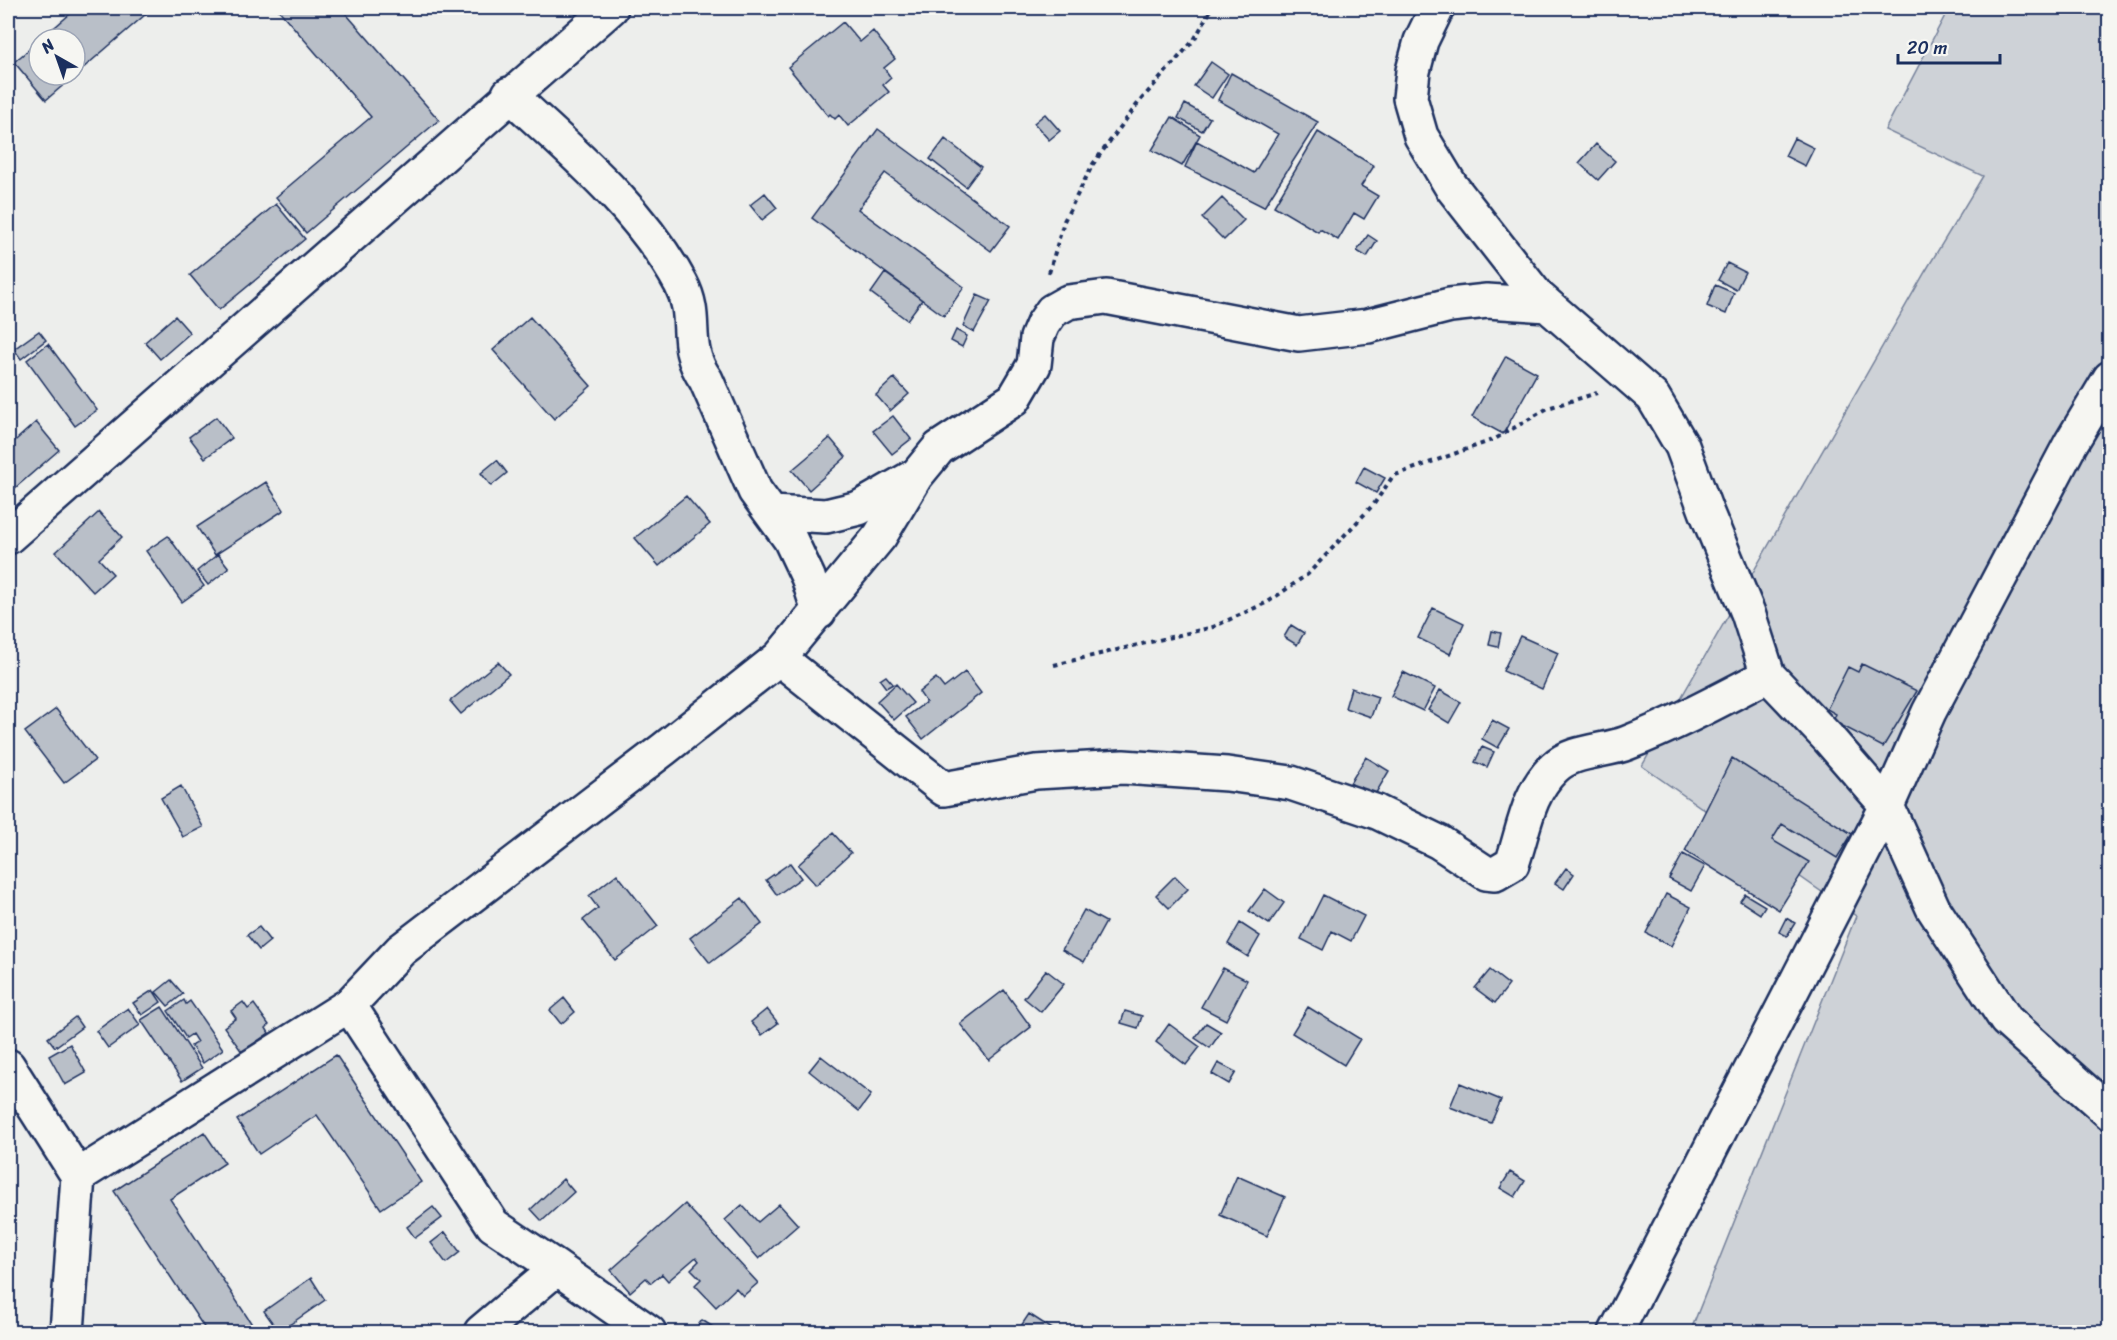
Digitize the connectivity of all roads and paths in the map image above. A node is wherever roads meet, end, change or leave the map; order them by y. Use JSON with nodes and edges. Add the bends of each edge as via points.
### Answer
{"nodes":[{"id":1,"x":611,"y":8,"type":"edge"},
{"id":2,"x":1212,"y":8,"type":"edge"},
{"id":3,"x":1437,"y":8,"type":"edge"},
{"id":4,"x":509,"y":94,"type":"junction"},
{"id":5,"x":1547,"y":305,"type":"junction"},
{"id":6,"x":1043,"y":324,"type":"junction"},
{"id":7,"x":2109,"y":378,"type":"edge"},
{"id":8,"x":1639,"y":385,"type":"junction"},
{"id":9,"x":916,"y":476,"type":"junction"},
{"id":10,"x":771,"y":513,"type":"junction"},
{"id":11,"x":8,"y":537,"type":"edge"},
{"id":12,"x":819,"y":612,"type":"junction"},
{"id":13,"x":779,"y":657,"type":"junction"},
{"id":14,"x":1054,"y":665,"type":"dead end"},
{"id":15,"x":1768,"y":675,"type":"junction"},
{"id":16,"x":1887,"y":806,"type":"junction"},
{"id":17,"x":349,"y":1005,"type":"junction"},
{"id":18,"x":8,"y":1066,"type":"edge"},
{"id":19,"x":2109,"y":1113,"type":"edge"},
{"id":20,"x":78,"y":1176,"type":"junction"},
{"id":21,"x":557,"y":1268,"type":"junction"},
{"id":22,"x":67,"y":1332,"type":"edge"},
{"id":23,"x":481,"y":1332,"type":"edge"},
{"id":24,"x":650,"y":1332,"type":"edge"},
{"id":25,"x":1616,"y":1332,"type":"edge"}],
"edges":[{"from":1,"to":4,"type":"street"},
{"from":2,"to":6,"type":"path","via":[[1194,40],[1139,102],[1093,164],[1064,221],[1045,287]]},
{"from":3,"to":5,"type":"street","via":[[1421,41],[1413,71],[1410,98],[1421,136],[1451,186]]},
{"from":4,"to":10,"type":"street","via":[[607,184],[659,248],[682,286],[691,310],[690,343],[695,364],[706,380],[755,492]]},
{"from":4,"to":11,"type":"street"},
{"from":5,"to":6,"type":"street","via":[[1450,305],[1368,326],[1299,334],[1106,297],[1068,302],[1052,311]]},
{"from":5,"to":8,"type":"street"},
{"from":6,"to":9,"type":"street","via":[[1034,365],[1014,399],[939,448]]},
{"from":7,"to":16,"type":"street","via":[[1929,712]]},
{"from":8,"to":14,"type":"path","via":[[1589,394],[1548,408],[1495,439],[1394,476],[1374,504],[1308,574],[1268,602],[1213,627]]},
{"from":8,"to":15,"type":"street","via":[[1653,397],[1682,446],[1748,613]]},
{"from":9,"to":10,"type":"street","via":[[859,508],[826,516]]},
{"from":9,"to":12,"type":"street","via":[[880,536]]},
{"from":10,"to":12,"type":"street","via":[[790,539]]},
{"from":12,"to":13,"type":"street"},
{"from":13,"to":15,"type":"street","via":[[944,789],[1036,772],[1123,767],[1291,783],[1377,812],[1439,842],[1486,873],[1495,874],[1512,864],[1535,791],[1555,767],[1570,758],[1626,744]]},
{"from":13,"to":17,"type":"street","via":[[401,950]]},
{"from":15,"to":16,"type":"street"},
{"from":16,"to":19,"type":"street","via":[[1933,908],[2006,1020]]},
{"from":16,"to":25,"type":"street"},
{"from":17,"to":20,"type":"street"},
{"from":17,"to":21,"type":"street","via":[[493,1225]]},
{"from":18,"to":20,"type":"street"},
{"from":20,"to":22,"type":"street"},
{"from":21,"to":23,"type":"street"},
{"from":21,"to":24,"type":"street"}]}
